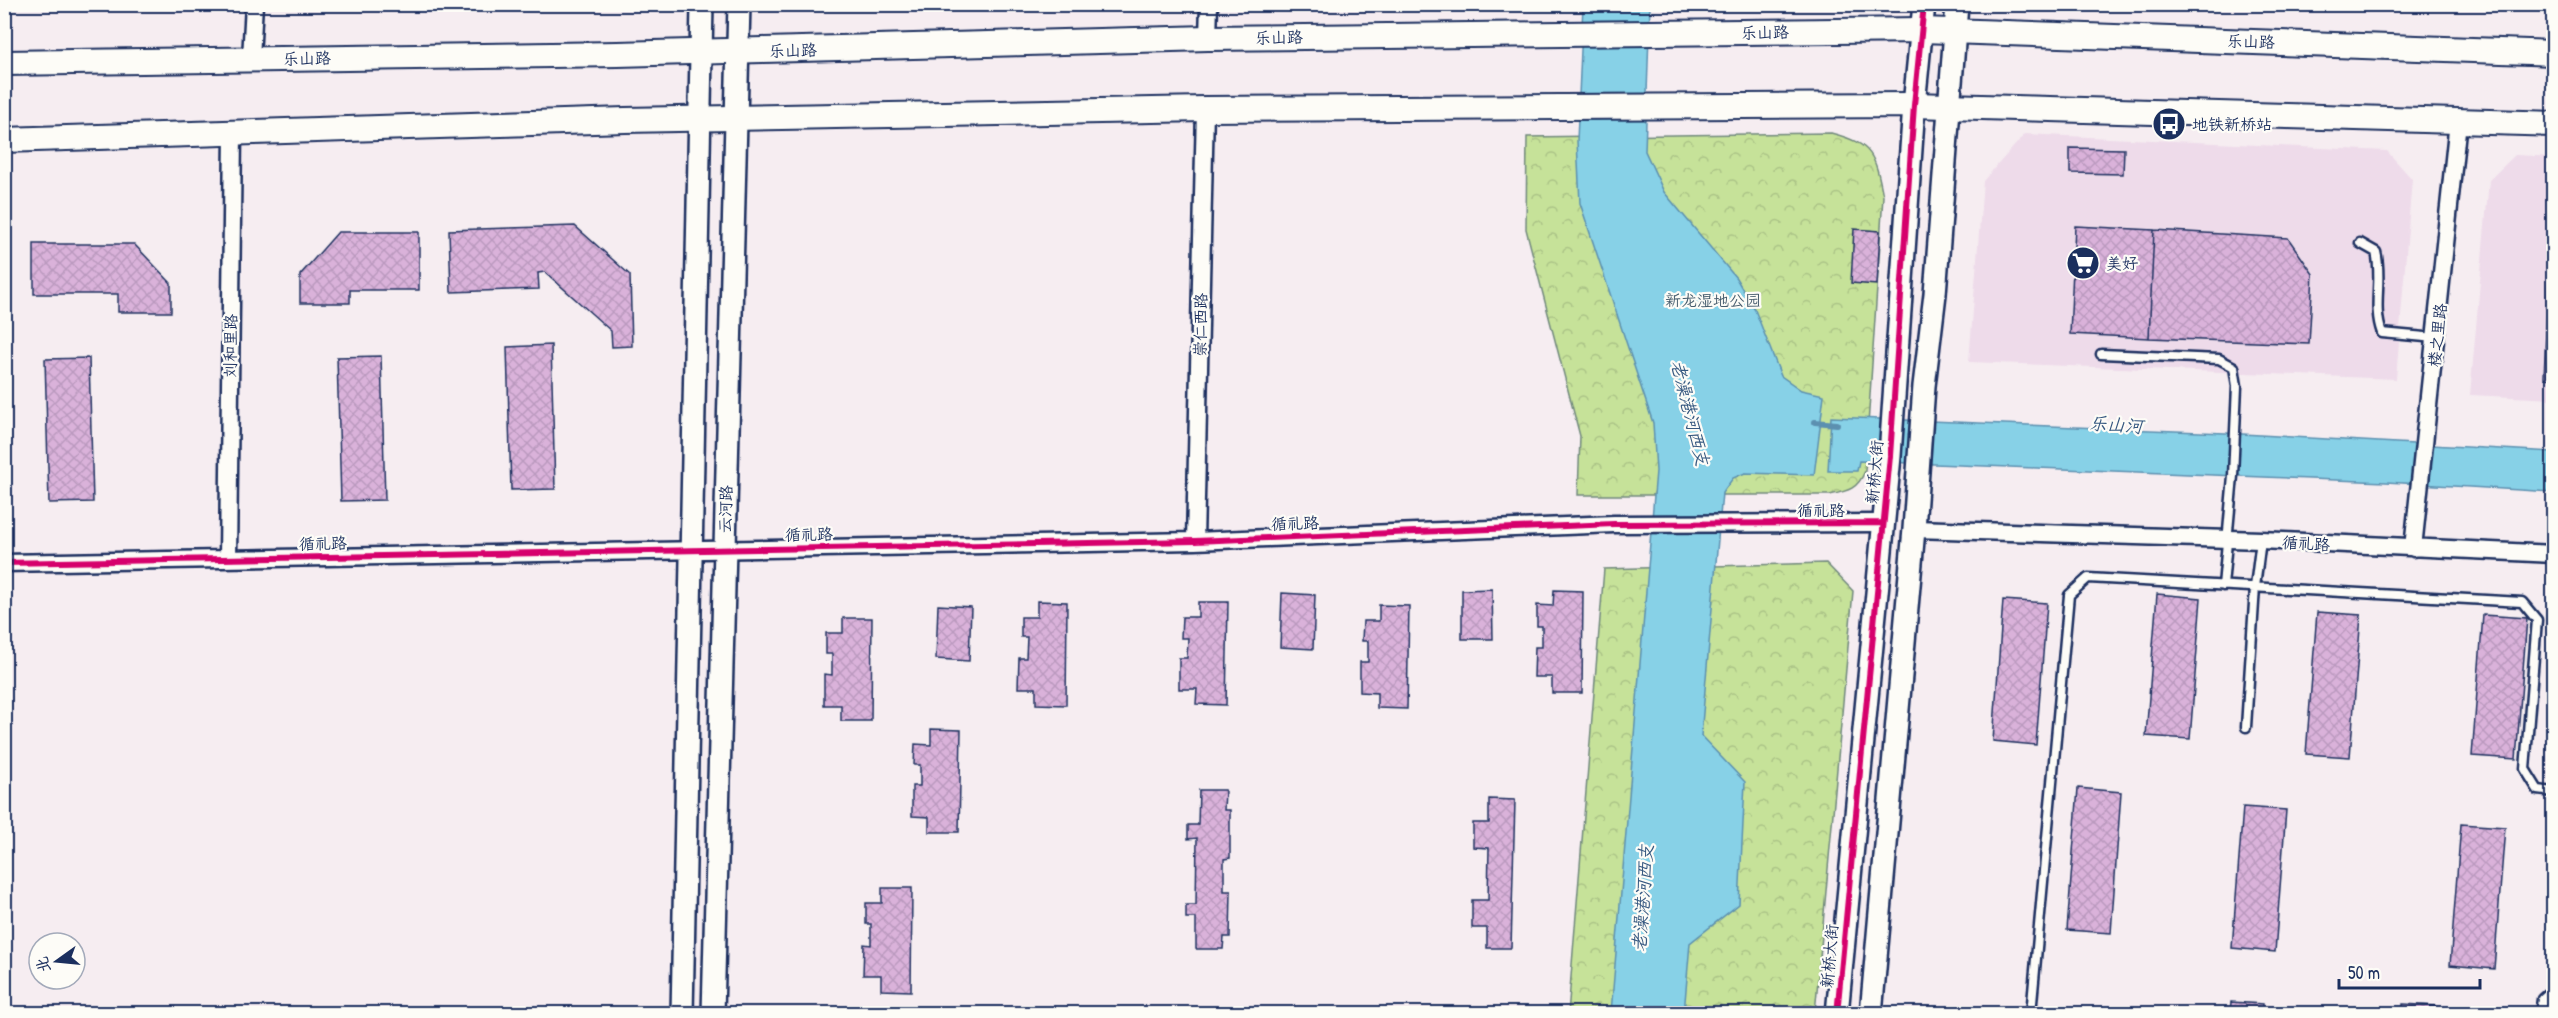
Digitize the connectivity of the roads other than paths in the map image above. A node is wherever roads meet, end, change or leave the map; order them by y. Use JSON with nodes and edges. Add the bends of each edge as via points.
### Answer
{"nodes":[{"id":1,"x":254,"y":4,"type":"edge"},
{"id":2,"x":702,"y":4,"type":"edge"},
{"id":3,"x":739,"y":4,"type":"edge"},
{"id":4,"x":1209,"y":4,"type":"edge"},
{"id":5,"x":1924,"y":4,"type":"edge"},
{"id":6,"x":1958,"y":4,"type":"edge"},
{"id":7,"x":1922,"y":30,"type":"junction"},
{"id":8,"x":1955,"y":31,"type":"junction"},
{"id":9,"x":1208,"y":38,"type":"junction"},
{"id":10,"x":700,"y":51,"type":"junction"},
{"id":11,"x":738,"y":51,"type":"junction"},
{"id":12,"x":2553,"y":53,"type":"edge"},
{"id":13,"x":251,"y":58,"type":"junction"},
{"id":14,"x":4,"y":63,"type":"edge"},
{"id":15,"x":1914,"y":105,"type":"junction"},
{"id":16,"x":1949,"y":107,"type":"junction"},
{"id":17,"x":1205,"y":109,"type":"junction"},
{"id":18,"x":700,"y":119,"type":"junction"},
{"id":19,"x":737,"y":119,"type":"junction"},
{"id":20,"x":2458,"y":122,"type":"junction"},
{"id":21,"x":2553,"y":124,"type":"edge"},
{"id":22,"x":233,"y":133,"type":"junction"},
{"id":23,"x":4,"y":140,"type":"edge"},
{"id":24,"x":2360,"y":243,"type":"dead end"},
{"id":25,"x":2436,"y":338,"type":"junction"},
{"id":26,"x":2100,"y":354,"type":"dead end"},
{"id":27,"x":1883,"y":523,"type":"junction"},
{"id":28,"x":1914,"y":529,"type":"junction"},
{"id":29,"x":2227,"y":539,"type":"junction"},
{"id":30,"x":2261,"y":540,"type":"junction"},
{"id":31,"x":1195,"y":541,"type":"junction"},
{"id":32,"x":2413,"y":548,"type":"junction"},
{"id":33,"x":691,"y":549,"type":"junction"},
{"id":34,"x":724,"y":550,"type":"junction"},
{"id":35,"x":2553,"y":554,"type":"edge"},
{"id":36,"x":228,"y":558,"type":"junction"},
{"id":37,"x":4,"y":563,"type":"edge"},
{"id":38,"x":2223,"y":585,"type":"junction"},
{"id":39,"x":2255,"y":587,"type":"junction"},
{"id":40,"x":2246,"y":727,"type":"dead end"},
{"id":41,"x":2553,"y":792,"type":"edge"},
{"id":42,"x":2553,"y":988,"type":"edge"},
{"id":43,"x":682,"y":1014,"type":"edge"},
{"id":44,"x":713,"y":1014,"type":"edge"},
{"id":45,"x":1837,"y":1014,"type":"edge"},
{"id":46,"x":1870,"y":1014,"type":"edge"},
{"id":47,"x":2031,"y":1014,"type":"edge"},
{"id":48,"x":2540,"y":1014,"type":"edge"}],
"edges":[{"from":1,"to":13,"type":"street"},
{"from":2,"to":10,"type":"street","name":"云河路"},
{"from":3,"to":11,"type":"street","name":"云河路"},
{"from":4,"to":9,"type":"street"},
{"from":5,"to":7,"type":"street","name":"新桥大街"},
{"from":6,"to":8,"type":"street"},
{"from":7,"to":8,"type":"main road","name":"乐山路"},
{"from":7,"to":9,"type":"main road","name":"乐山路"},
{"from":7,"to":15,"type":"street","name":"新桥大街"},
{"from":8,"to":12,"type":"main road","name":"乐山路"},
{"from":8,"to":16,"type":"street"},
{"from":9,"to":11,"type":"main road","name":"乐山路"},
{"from":10,"to":11,"type":"main road","name":"乐山路"},
{"from":10,"to":13,"type":"main road","name":"乐山路"},
{"from":10,"to":18,"type":"street","name":"云河路"},
{"from":11,"to":19,"type":"street","name":"云河路"},
{"from":13,"to":14,"type":"main road","name":"乐山路"},
{"from":15,"to":16,"type":"main road"},
{"from":15,"to":17,"type":"main road"},
{"from":15,"to":27,"type":"street","name":"新桥大街"},
{"from":16,"to":20,"type":"main road"},
{"from":16,"to":28,"type":"street"},
{"from":17,"to":19,"type":"main road"},
{"from":17,"to":31,"type":"street","name":"崇仁西路"},
{"from":18,"to":19,"type":"main road"},
{"from":18,"to":22,"type":"main road"},
{"from":18,"to":33,"type":"street","name":"云河路"},
{"from":19,"to":34,"type":"street","name":"云河路"},
{"from":20,"to":21,"type":"main road"},
{"from":20,"to":25,"type":"street","name":"楼之里路"},
{"from":22,"to":23,"type":"main road"},
{"from":22,"to":36,"type":"street","name":"刘和里路"},
{"from":24,"to":25,"type":"lane","via":[[2376,252],[2380,267],[2377,320],[2382,333]]},
{"from":25,"to":32,"type":"street","name":"楼之里路"},
{"from":26,"to":29,"type":"lane","via":[[2219,359],[2234,367],[2237,386]]},
{"from":27,"to":31,"type":"street","name":"循礼路","via":[[1614,524]]},
{"from":27,"to":45,"type":"street","name":"新桥大街"},
{"from":28,"to":29,"type":"street","name":"循礼路"},
{"from":28,"to":46,"type":"street"},
{"from":29,"to":30,"type":"street","name":"循礼路"},
{"from":29,"to":38,"type":"lane"},
{"from":30,"to":32,"type":"street","name":"循礼路"},
{"from":30,"to":39,"type":"lane"},
{"from":31,"to":34,"type":"street","name":"循礼路"},
{"from":32,"to":35,"type":"street","name":"循礼路"},
{"from":33,"to":34,"type":"street","name":"循礼路"},
{"from":33,"to":36,"type":"street","name":"循礼路"},
{"from":33,"to":43,"type":"street","name":"云河路"},
{"from":34,"to":44,"type":"street","name":"云河路"},
{"from":36,"to":37,"type":"street","name":"循礼路"},
{"from":38,"to":39,"type":"lane"},
{"from":38,"to":47,"type":"lane","via":[[2088,578],[2069,596]]},
{"from":39,"to":40,"type":"lane"},
{"from":39,"to":41,"type":"lane","via":[[2522,602],[2537,620],[2525,769],[2538,790]]},
{"from":42,"to":48,"type":"lane","via":[[2542,999]]}]}
